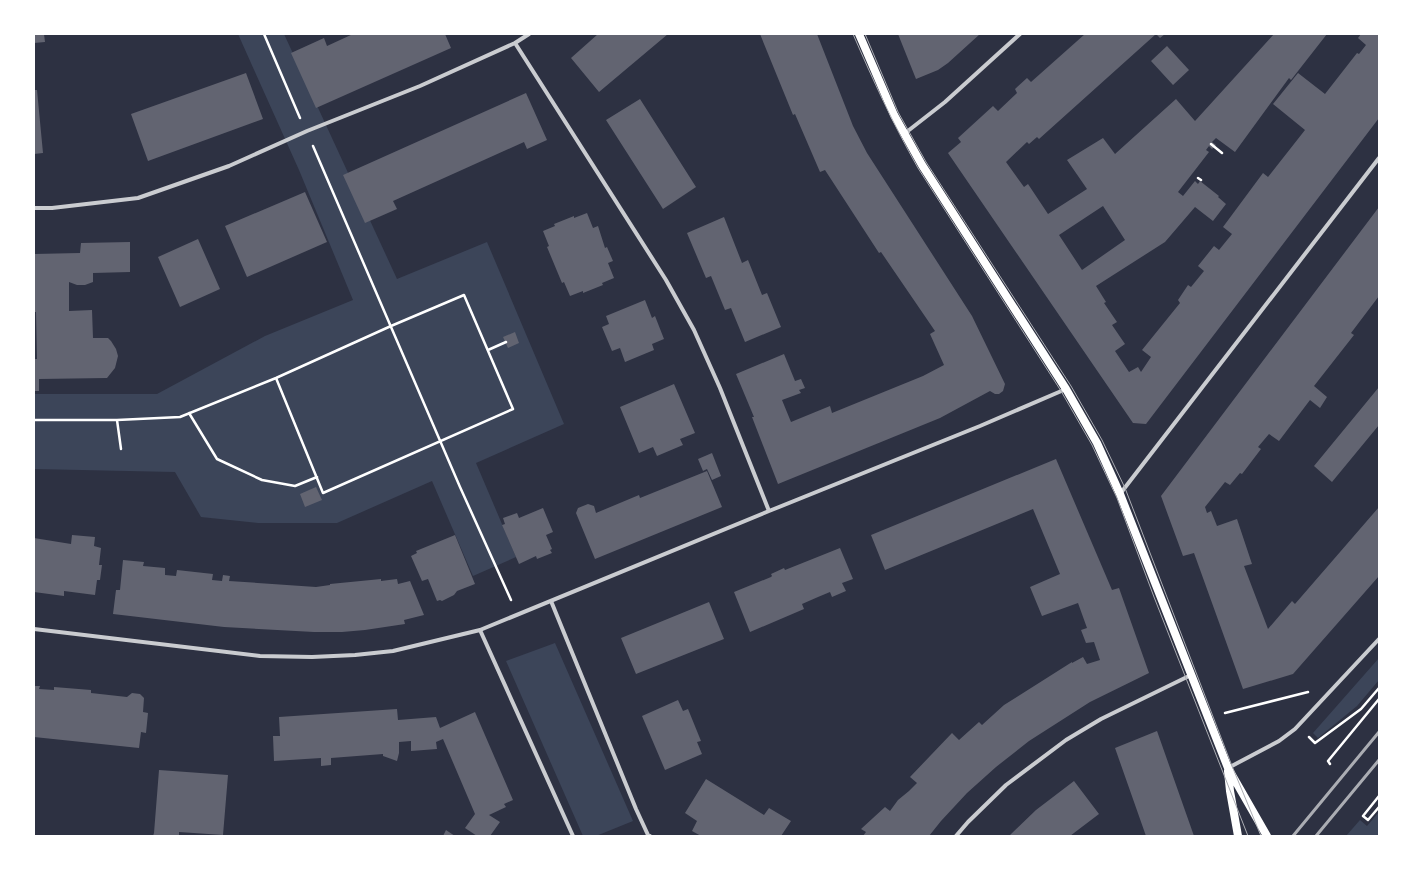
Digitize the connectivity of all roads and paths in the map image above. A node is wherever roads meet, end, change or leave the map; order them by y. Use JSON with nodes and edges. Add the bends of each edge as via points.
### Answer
{"nodes":[{"id":1,"x":264,"y":34,"type":"edge"},
{"id":2,"x":529,"y":34,"type":"edge"},
{"id":3,"x":859,"y":34,"type":"edge"},
{"id":4,"x":1020,"y":34,"type":"edge"},
{"id":5,"x":515,"y":43,"type":"junction"},
{"id":6,"x":306,"y":131,"type":"junction"},
{"id":7,"x":904,"y":134,"type":"junction"},
{"id":8,"x":1211,"y":144,"type":"dead end"},
{"id":9,"x":1222,"y":153,"type":"dead end"},
{"id":10,"x":1379,"y":158,"type":"edge"},
{"id":11,"x":34,"y":208,"type":"edge"},
{"id":12,"x":391,"y":326,"type":"junction"},
{"id":13,"x":506,"y":342,"type":"dead end"},
{"id":14,"x":488,"y":350,"type":"junction"},
{"id":15,"x":276,"y":378,"type":"junction"},
{"id":16,"x":1066,"y":389,"type":"junction"},
{"id":17,"x":189,"y":414,"type":"junction"},
{"id":18,"x":34,"y":420,"type":"edge"},
{"id":19,"x":117,"y":420,"type":"junction"},
{"id":20,"x":441,"y":441,"type":"junction"},
{"id":21,"x":121,"y":449,"type":"dead end"},
{"id":22,"x":317,"y":477,"type":"junction"},
{"id":23,"x":1120,"y":494,"type":"junction"},
{"id":24,"x":769,"y":511,"type":"junction"},
{"id":25,"x":551,"y":601,"type":"junction"},
{"id":26,"x":517,"y":615,"type":"junction"},
{"id":27,"x":34,"y":629,"type":"edge"},
{"id":28,"x":480,"y":630,"type":"junction"},
{"id":29,"x":1379,"y":639,"type":"edge"},
{"id":30,"x":1191,"y":675,"type":"junction"},
{"id":31,"x":1337,"y":684,"type":"junction"},
{"id":32,"x":1379,"y":688,"type":"edge"},
{"id":33,"x":1379,"y":699,"type":"edge"},
{"id":34,"x":1207,"y":718,"type":"junction"},
{"id":35,"x":1315,"y":743,"type":"dead end"},
{"id":36,"x":1330,"y":764,"type":"dead end"},
{"id":37,"x":1228,"y":768,"type":"junction"},
{"id":38,"x":1379,"y":796,"type":"edge"},
{"id":39,"x":1379,"y":807,"type":"edge"},
{"id":40,"x":1266,"y":833,"type":"edge"},
{"id":41,"x":573,"y":836,"type":"edge"},
{"id":42,"x":647,"y":836,"type":"edge"},
{"id":43,"x":956,"y":836,"type":"edge"},
{"id":44,"x":1238,"y":836,"type":"edge"}],
"edges":[{"from":1,"to":6,"type":"path"},
{"from":2,"to":5,"type":"street"},
{"from":3,"to":7,"type":"main road","via":[[882,90]]},
{"from":4,"to":7,"type":"street","via":[[945,102]]},
{"from":5,"to":6,"type":"street","via":[[420,86]]},
{"from":5,"to":24,"type":"street","via":[[666,280],[694,330]]},
{"from":6,"to":11,"type":"street","via":[[229,166],[138,198]]},
{"from":6,"to":12,"type":"path"},
{"from":7,"to":16,"type":"main road","via":[[953,216]]},
{"from":8,"to":9,"type":"path"},
{"from":10,"to":23,"type":"street"},
{"from":12,"to":14,"type":"path","via":[[464,295]]},
{"from":12,"to":15,"type":"path"},
{"from":12,"to":20,"type":"path"},
{"from":13,"to":14,"type":"path"},
{"from":14,"to":20,"type":"path","via":[[513,409]]},
{"from":15,"to":17,"type":"path"},
{"from":15,"to":22,"type":"path"},
{"from":16,"to":23,"type":"main road","via":[[1097,443]]},
{"from":16,"to":24,"type":"street"},
{"from":17,"to":19,"type":"path","via":[[180,417]]},
{"from":17,"to":22,"type":"path","via":[[217,460],[262,480],[294,486]]},
{"from":18,"to":19,"type":"path"},
{"from":19,"to":21,"type":"path"},
{"from":20,"to":22,"type":"path","via":[[323,493]]},
{"from":20,"to":26,"type":"path"},
{"from":23,"to":30,"type":"main road"},
{"from":24,"to":25,"type":"street"},
{"from":25,"to":26,"type":"street"},
{"from":25,"to":42,"type":"street"},
{"from":26,"to":28,"type":"street"},
{"from":27,"to":28,"type":"street","via":[[260,656],[312,657],[393,651]]},
{"from":28,"to":41,"type":"street"},
{"from":29,"to":31,"type":"street"},
{"from":30,"to":34,"type":"main road"},
{"from":30,"to":43,"type":"street","via":[[1101,719],[1066,740],[1006,785]]},
{"from":31,"to":34,"type":"path"},
{"from":31,"to":37,"type":"street","via":[[1291,733]]},
{"from":32,"to":35,"type":"path","via":[[1361,710]]},
{"from":33,"to":36,"type":"path","via":[[1328,762]]},
{"from":34,"to":37,"type":"main road"},
{"from":37,"to":40,"type":"main road"},
{"from":37,"to":44,"type":"main road"},
{"from":38,"to":39,"type":"path","via":[[1362,816],[1368,820]]}]}
